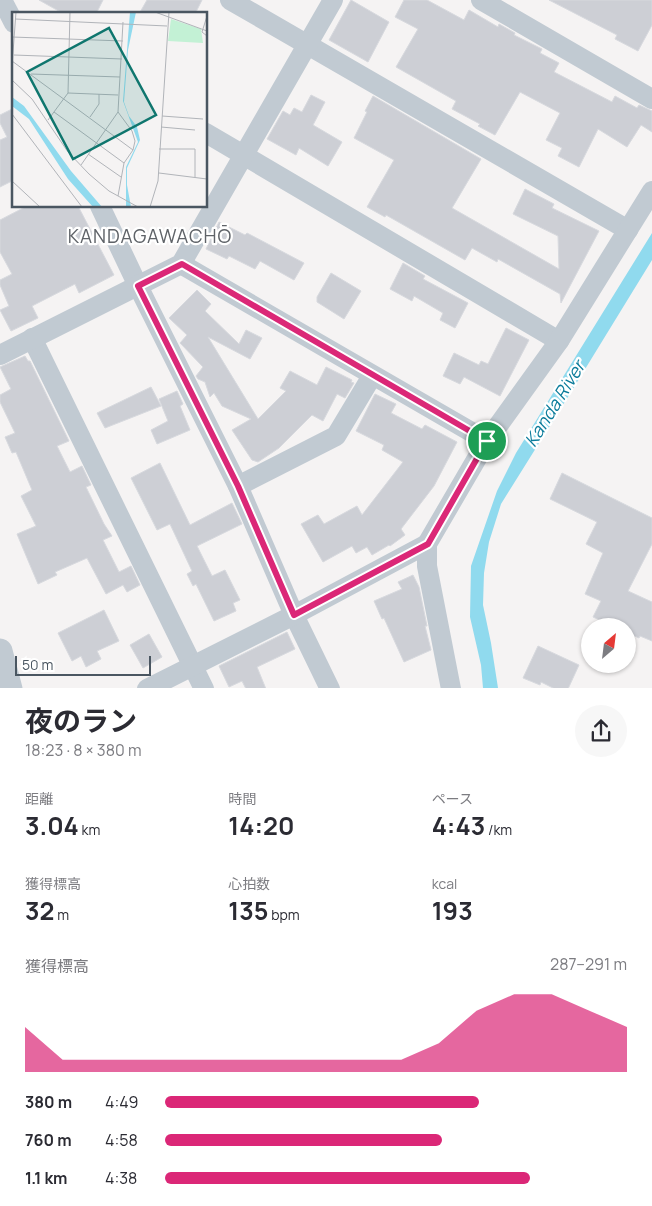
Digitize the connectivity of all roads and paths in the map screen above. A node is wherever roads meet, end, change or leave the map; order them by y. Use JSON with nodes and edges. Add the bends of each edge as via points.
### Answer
{"nodes":[{"id":1,"x":2,"y":0,"type":"edge"},
{"id":2,"x":230,"y":0,"type":"edge"},
{"id":3,"x":333,"y":0,"type":"edge"},
{"id":4,"x":481,"y":0,"type":"edge"},
{"id":5,"x":12,"y":19,"type":"edge"},
{"id":6,"x":307,"y":44,"type":"junction"},
{"id":7,"x":652,"y":99,"type":"edge"},
{"id":8,"x":208,"y":134,"type":"edge"},
{"id":9,"x":245,"y":154,"type":"junction"},
{"id":10,"x":652,"y":191,"type":"edge"},
{"id":11,"x":101,"y":208,"type":"edge"},
{"id":12,"x":628,"y":230,"type":"junction"},
{"id":13,"x":182,"y":264,"type":"junction"},
{"id":14,"x":138,"y":286,"type":"junction"},
{"id":15,"x":32,"y":338,"type":"junction"},
{"id":16,"x":558,"y":341,"type":"junction"},
{"id":17,"x":0,"y":355,"type":"edge"},
{"id":18,"x":372,"y":376,"type":"junction"},
{"id":19,"x":487,"y":441,"type":"junction"},
{"id":20,"x":238,"y":486,"type":"junction"},
{"id":21,"x":428,"y":544,"type":"junction"},
{"id":22,"x":294,"y":615,"type":"junction"},
{"id":23,"x":0,"y":651,"type":"edge"},
{"id":24,"x":193,"y":666,"type":"junction"},
{"id":25,"x":10,"y":688,"type":"edge"},
{"id":26,"x":147,"y":688,"type":"edge"},
{"id":27,"x":204,"y":688,"type":"edge"},
{"id":28,"x":330,"y":688,"type":"edge"},
{"id":29,"x":452,"y":688,"type":"edge"}],
"edges":[{"from":1,"to":5,"type":"street"},
{"from":2,"to":6,"type":"street"},
{"from":3,"to":6,"type":"street"},
{"from":4,"to":7,"type":"street"},
{"from":6,"to":9,"type":"street"},
{"from":6,"to":12,"type":"street"},
{"from":8,"to":9,"type":"street"},
{"from":9,"to":13,"type":"street"},
{"from":9,"to":16,"type":"street"},
{"from":10,"to":12,"type":"street"},
{"from":11,"to":14,"type":"street"},
{"from":12,"to":16,"type":"street"},
{"from":13,"to":14,"type":"street"},
{"from":13,"to":18,"type":"street"},
{"from":14,"to":15,"type":"street"},
{"from":14,"to":20,"type":"street"},
{"from":15,"to":17,"type":"street"},
{"from":15,"to":24,"type":"street"},
{"from":16,"to":19,"type":"street"},
{"from":18,"to":19,"type":"street"},
{"from":18,"to":20,"type":"street","via":[[336,436]]},
{"from":19,"to":21,"type":"street"},
{"from":20,"to":22,"type":"street"},
{"from":21,"to":22,"type":"street"},
{"from":21,"to":29,"type":"street","via":[[427,566]]},
{"from":22,"to":24,"type":"street"},
{"from":22,"to":28,"type":"street"},
{"from":23,"to":25,"type":"street"},
{"from":24,"to":26,"type":"street"},
{"from":24,"to":27,"type":"street"}]}
